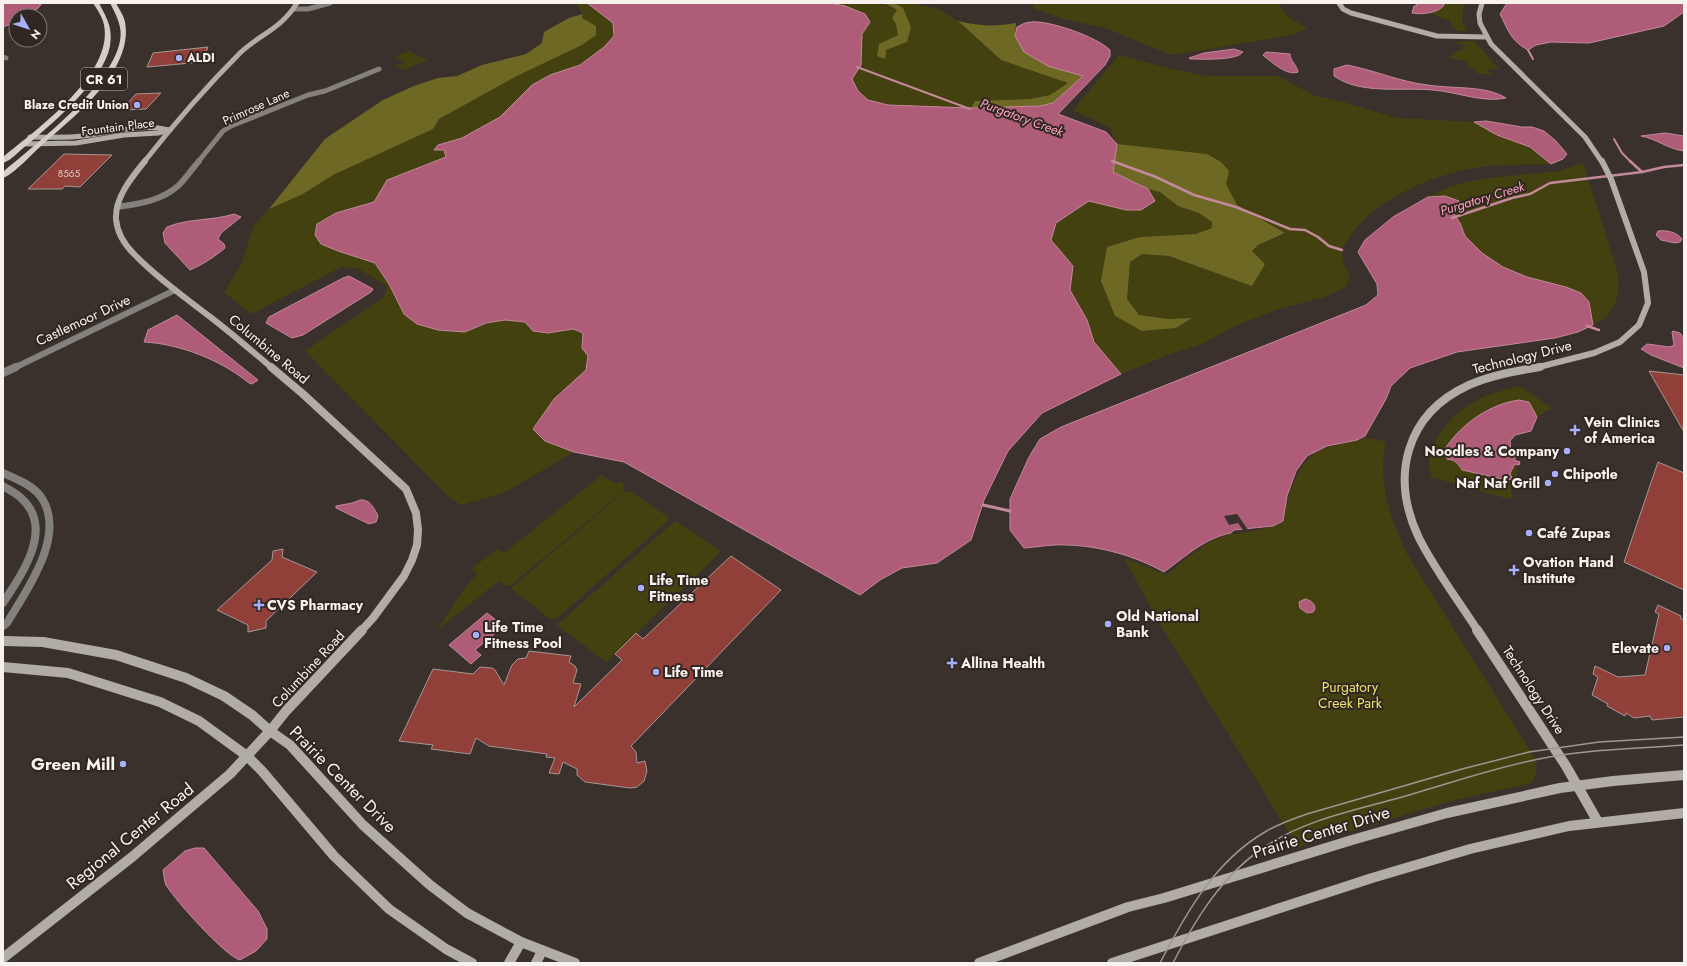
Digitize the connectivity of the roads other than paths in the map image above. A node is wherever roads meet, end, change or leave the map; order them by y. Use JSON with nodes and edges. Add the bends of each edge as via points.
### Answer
{"nodes":[{"id":1,"x":96,"y":3,"type":"edge"},
{"id":2,"x":112,"y":3,"type":"edge"},
{"id":3,"x":297,"y":3,"type":"edge"},
{"id":4,"x":330,"y":3,"type":"edge"},
{"id":5,"x":1339,"y":3,"type":"edge"},
{"id":6,"x":1482,"y":3,"type":"edge"},
{"id":7,"x":294,"y":9,"type":"junction"},
{"id":8,"x":1487,"y":37,"type":"junction"},
{"id":9,"x":379,"y":69,"type":"dead end"},
{"id":10,"x":170,"y":130,"type":"junction"},
{"id":11,"x":30,"y":137,"type":"junction"},
{"id":12,"x":46,"y":137,"type":"junction"},
{"id":13,"x":23,"y":144,"type":"junction"},
{"id":14,"x":39,"y":144,"type":"junction"},
{"id":15,"x":3,"y":161,"type":"edge"},
{"id":16,"x":3,"y":176,"type":"edge"},
{"id":17,"x":117,"y":207,"type":"junction"},
{"id":18,"x":175,"y":290,"type":"junction"},
{"id":19,"x":3,"y":373,"type":"edge"},
{"id":20,"x":3,"y":473,"type":"edge"},
{"id":21,"x":3,"y":486,"type":"edge"},
{"id":22,"x":3,"y":603,"type":"edge"},
{"id":23,"x":3,"y":626,"type":"edge"},
{"id":24,"x":3,"y":641,"type":"edge"},
{"id":25,"x":3,"y":667,"type":"edge"},
{"id":26,"x":270,"y":731,"type":"junction"},
{"id":27,"x":247,"y":756,"type":"junction"},
{"id":28,"x":1684,"y":775,"type":"edge"},
{"id":29,"x":1578,"y":786,"type":"junction"},
{"id":30,"x":1684,"y":813,"type":"edge"},
{"id":31,"x":1598,"y":822,"type":"junction"},
{"id":32,"x":521,"y":942,"type":"junction"},
{"id":33,"x":542,"y":951,"type":"junction"},
{"id":34,"x":3,"y":958,"type":"edge"},
{"id":35,"x":472,"y":963,"type":"edge"},
{"id":36,"x":509,"y":963,"type":"edge"},
{"id":37,"x":536,"y":963,"type":"edge"},
{"id":38,"x":575,"y":963,"type":"edge"},
{"id":39,"x":979,"y":963,"type":"edge"},
{"id":40,"x":1112,"y":963,"type":"edge"}],
"edges":[{"from":1,"to":11,"type":"main road","number":"CR 61","via":[[104,14],[109,30],[109,38],[100,63],[78,94]]},
{"from":2,"to":12,"type":"main road","number":"CR 61","via":[[121,18],[124,33],[121,48],[110,72],[86,101]]},
{"from":3,"to":7,"type":"street","name":"Columbine Road"},
{"from":4,"to":7,"type":"street"},
{"from":5,"to":8,"type":"street","via":[[1342,9],[1351,13],[1437,36]]},
{"from":6,"to":8,"type":"street","name":"Technology Drive","via":[[1480,23]]},
{"from":7,"to":10,"type":"street","name":"Columbine Road","via":[[285,20],[241,52]]},
{"from":8,"to":29,"type":"street","name":"Technology Drive","via":[[1501,55],[1599,155],[1611,179],[1644,272],[1649,304],[1642,321],[1624,339],[1602,351],[1491,376],[1466,386],[1428,413],[1414,434],[1404,469],[1405,497],[1418,537]]},
{"from":9,"to":17,"type":"street","name":"Primrose Lane","via":[[231,126],[222,132],[178,186],[156,199]]},
{"from":10,"to":12,"type":"street","name":"Fountain Place","via":[[140,127],[82,137]]},
{"from":10,"to":14,"type":"street","name":"Fountain Place","via":[[76,143]]},
{"from":10,"to":17,"type":"street","name":"Columbine Road","via":[[128,182]]},
{"from":11,"to":12,"type":"street","name":"Fountain Place"},
{"from":11,"to":13,"type":"main road","number":"CR 61"},
{"from":12,"to":14,"type":"main road","number":"CR 61"},
{"from":13,"to":14,"type":"street","name":"Fountain Place"},
{"from":13,"to":15,"type":"main road","number":"CR 61"},
{"from":14,"to":16,"type":"main road","number":"CR 61"},
{"from":17,"to":18,"type":"street","name":"Columbine Road","via":[[118,226],[125,244]]},
{"from":18,"to":19,"type":"street","name":"Castlemoor Drive"},
{"from":18,"to":26,"type":"street","name":"Columbine Road","via":[[234,335],[398,480],[406,489],[416,513],[417,545],[404,576],[373,618]]},
{"from":20,"to":23,"type":"street","via":[[19,480],[37,494],[46,507],[49,528],[44,558]]},
{"from":21,"to":22,"type":"street","via":[[25,501],[37,524],[34,550]]},
{"from":24,"to":26,"type":"street","name":"Prairie Center Drive","via":[[44,642],[82,648],[116,655],[179,676],[224,696]]},
{"from":25,"to":27,"type":"street","via":[[68,673],[160,702],[199,721]]},
{"from":26,"to":27,"type":"street","name":"Regional Center Road"},
{"from":26,"to":32,"type":"street","name":"Prairie Center Drive","via":[[290,745],[363,825],[430,885],[467,913]]},
{"from":27,"to":34,"type":"street","name":"Regional Center Road","via":[[230,774],[132,858]]},
{"from":27,"to":35,"type":"street","via":[[334,856],[389,909],[446,949]]},
{"from":28,"to":29,"type":"street","name":"Prairie Center Drive"},
{"from":29,"to":31,"type":"street","name":"Technology Drive"},
{"from":29,"to":39,"type":"street","name":"Prairie Center Drive","via":[[1471,806],[1412,822],[1128,908]]},
{"from":30,"to":31,"type":"street"},
{"from":31,"to":40,"type":"street","via":[[1512,838],[1418,863]]},
{"from":32,"to":33,"type":"street","name":"Prairie Center Drive"},
{"from":32,"to":36,"type":"street"},
{"from":33,"to":37,"type":"street"},
{"from":33,"to":38,"type":"street","name":"Prairie Center Drive"}]}
